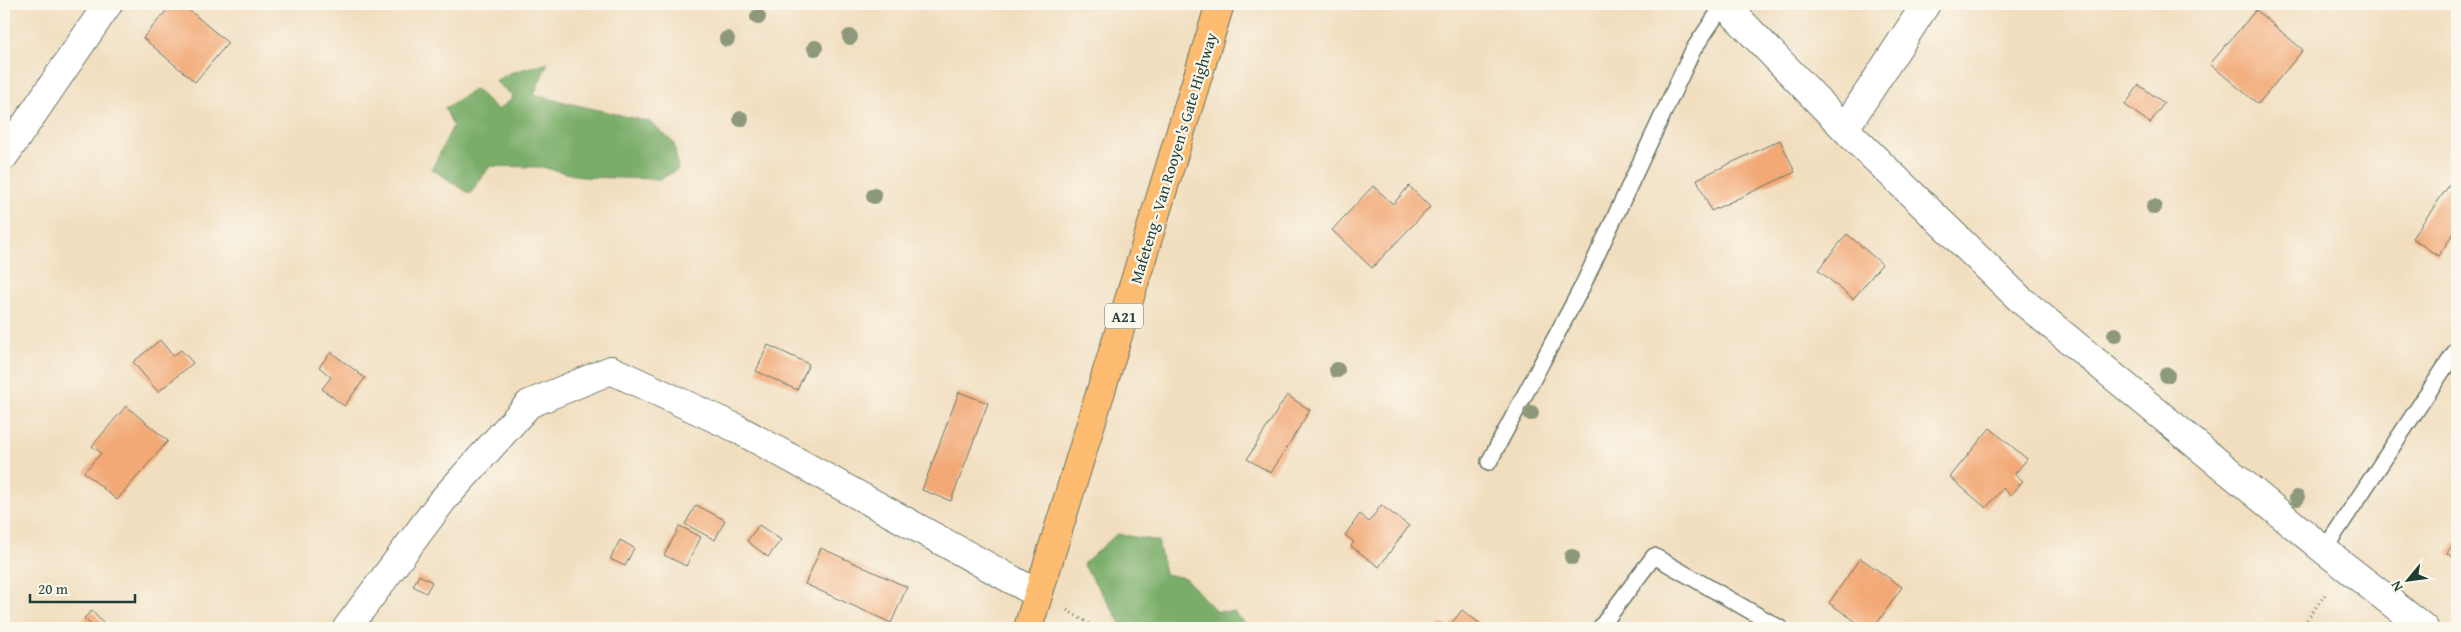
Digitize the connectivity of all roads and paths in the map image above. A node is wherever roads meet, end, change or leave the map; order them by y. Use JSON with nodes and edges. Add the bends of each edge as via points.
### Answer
{"nodes":[{"id":1,"x":108,"y":4,"type":"edge"},
{"id":2,"x":1220,"y":4,"type":"edge"},
{"id":3,"x":1724,"y":4,"type":"edge"},
{"id":4,"x":1926,"y":4,"type":"edge"},
{"id":5,"x":1845,"y":128,"type":"junction"},
{"id":6,"x":4,"y":156,"type":"edge"},
{"id":7,"x":2457,"y":349,"type":"edge"},
{"id":8,"x":1489,"y":462,"type":"dead end"},
{"id":9,"x":2334,"y":558,"type":"junction"},
{"id":10,"x":1038,"y":594,"type":"junction"},
{"id":11,"x":347,"y":628,"type":"edge"},
{"id":12,"x":1028,"y":628,"type":"edge"},
{"id":13,"x":1600,"y":628,"type":"edge"},
{"id":14,"x":1780,"y":628,"type":"edge"},
{"id":15,"x":2301,"y":628,"type":"edge"},
{"id":16,"x":2424,"y":628,"type":"edge"}],
"edges":[{"from":1,"to":6,"type":"street"},
{"from":2,"to":10,"type":"main road","name":"Mafeteng - Van Rooyen's Gate Highway","number":"A21"},
{"from":3,"to":5,"type":"street"},
{"from":3,"to":8,"type":"lane","via":[[1693,50],[1582,287]]},
{"from":4,"to":5,"type":"street"},
{"from":5,"to":9,"type":"street","via":[[2021,300]]},
{"from":7,"to":9,"type":"lane"},
{"from":9,"to":15,"type":"path"},
{"from":9,"to":16,"type":"street"},
{"from":10,"to":11,"type":"street","via":[[736,428],[611,370],[529,404],[442,501]]},
{"from":10,"to":12,"type":"main road","name":"Mafeteng - Van Rooyen's Gate Highway","number":"A21"},
{"from":13,"to":14,"type":"lane","via":[[1654,556]]}]}
